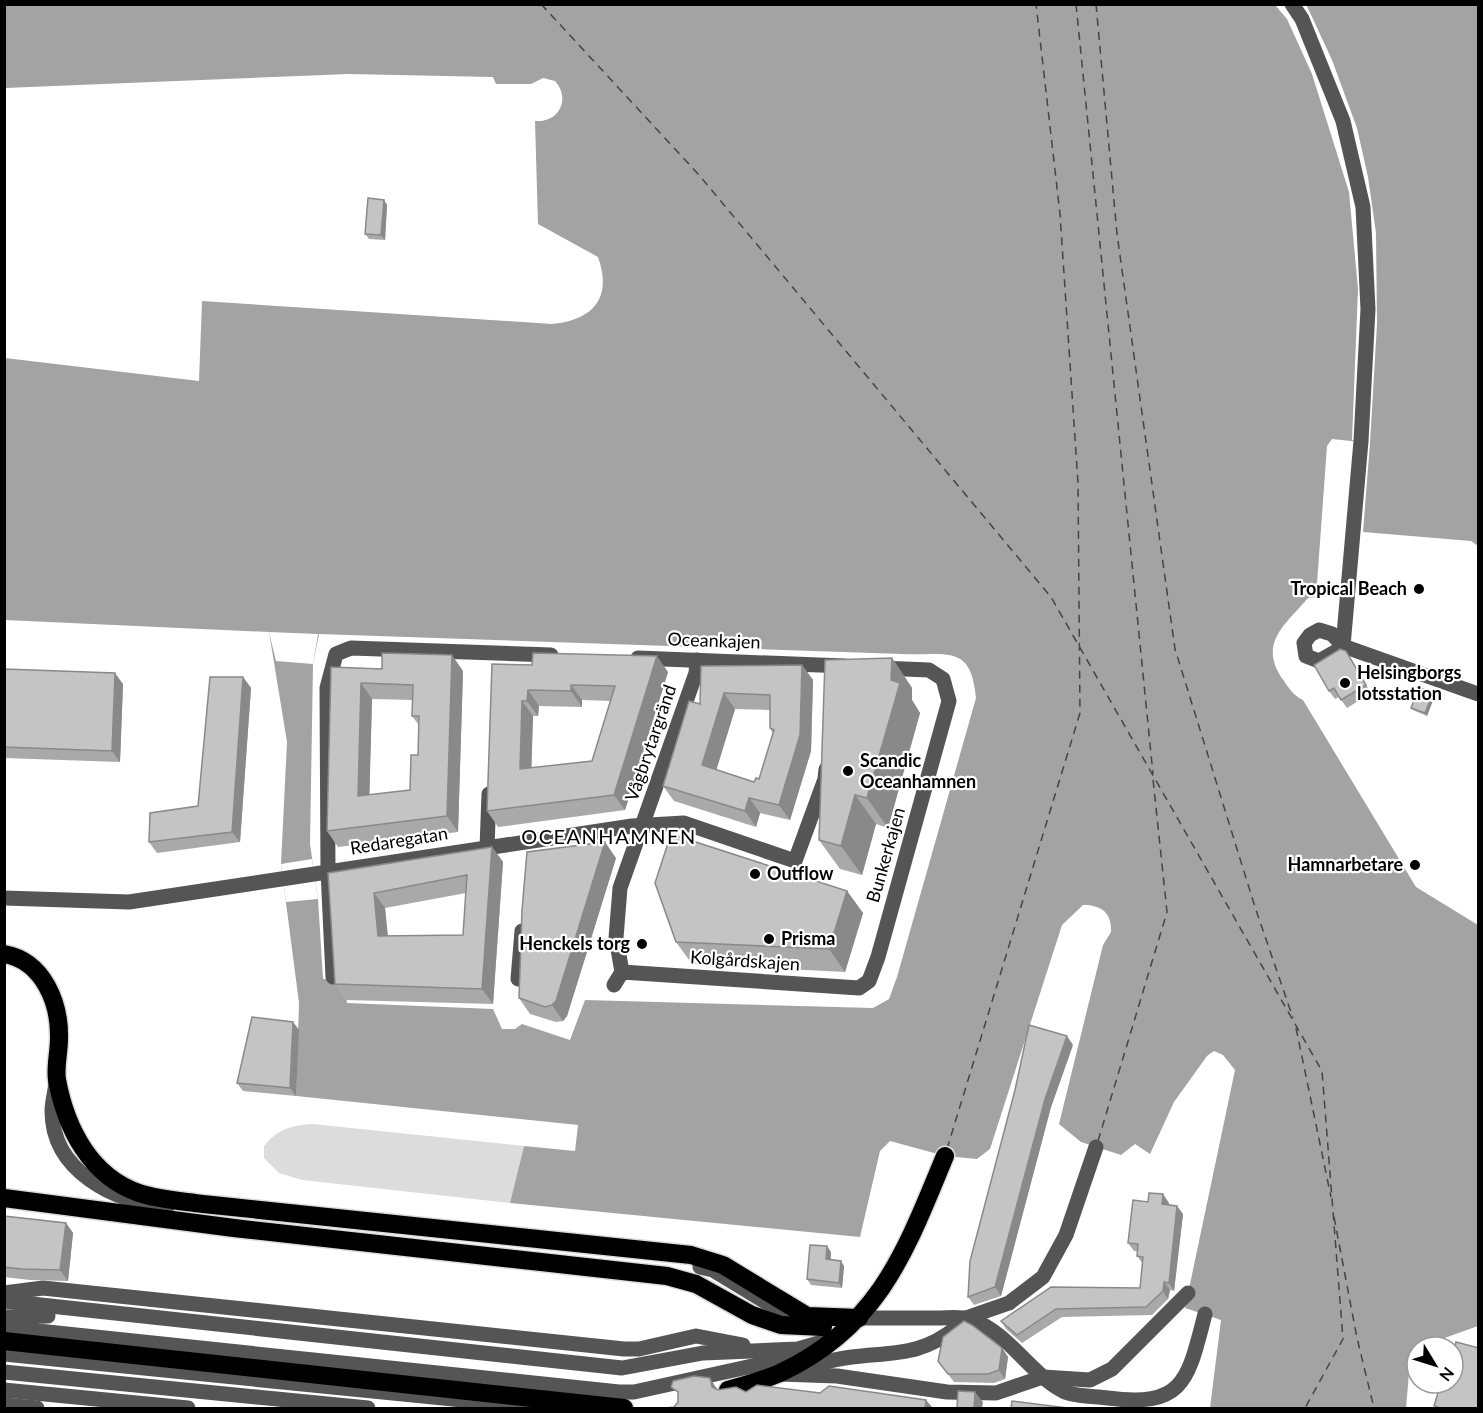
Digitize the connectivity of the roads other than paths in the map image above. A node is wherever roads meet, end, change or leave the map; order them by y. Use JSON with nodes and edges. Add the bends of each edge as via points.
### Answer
{"nodes":[{"id":1,"x":1292,"y":4,"type":"edge"},
{"id":2,"x":566,"y":656,"type":"edge"},
{"id":3,"x":626,"y":658,"type":"edge"},
{"id":4,"x":696,"y":666,"type":"junction"},
{"id":5,"x":835,"y":666,"type":"junction"},
{"id":6,"x":943,"y":679,"type":"joint"},
{"id":7,"x":835,"y":682,"type":"edge"},
{"id":8,"x":1479,"y":694,"type":"edge"},
{"id":9,"x":827,"y":757,"type":"edge"},
{"id":10,"x":490,"y":777,"type":"edge"},
{"id":11,"x":644,"y":825,"type":"junction"},
{"id":12,"x":487,"y":848,"type":"junction"},
{"id":13,"x":321,"y":872,"type":"junction"},
{"id":14,"x":4,"y":897,"type":"edge"},
{"id":15,"x":524,"y":910,"type":"edge"},
{"id":16,"x":4,"y":954,"type":"edge"},
{"id":17,"x":873,"y":971,"type":"joint"},
{"id":18,"x":333,"y":977,"type":"edge"},
{"id":19,"x":518,"y":979,"type":"edge"},
{"id":20,"x":57,"y":1078,"type":"junction"},
{"id":21,"x":1096,"y":1147,"type":"dead end"},
{"id":22,"x":945,"y":1156,"type":"dead end"},
{"id":23,"x":4,"y":1198,"type":"edge"},
{"id":24,"x":168,"y":1219,"type":"junction"},
{"id":25,"x":1188,"y":1293,"type":"dead end"},
{"id":26,"x":4,"y":1297,"type":"edge"},
{"id":27,"x":1205,"y":1314,"type":"dead end"},
{"id":28,"x":787,"y":1315,"type":"junction"},
{"id":29,"x":807,"y":1316,"type":"junction"},
{"id":30,"x":968,"y":1318,"type":"junction"},
{"id":31,"x":4,"y":1321,"type":"edge"},
{"id":32,"x":848,"y":1328,"type":"junction"},
{"id":33,"x":4,"y":1340,"type":"edge"},
{"id":34,"x":4,"y":1354,"type":"edge"},
{"id":35,"x":4,"y":1359,"type":"edge"},
{"id":36,"x":770,"y":1362,"type":"junction"},
{"id":37,"x":4,"y":1372,"type":"edge"},
{"id":38,"x":4,"y":1377,"type":"edge"},
{"id":39,"x":1043,"y":1377,"type":"junction"},
{"id":40,"x":4,"y":1390,"type":"edge"},
{"id":41,"x":745,"y":1393,"type":"joint"},
{"id":42,"x":4,"y":1405,"type":"edge"},
{"id":43,"x":37,"y":1408,"type":"edge"},
{"id":44,"x":188,"y":1408,"type":"edge"},
{"id":45,"x":275,"y":1408,"type":"edge"},
{"id":46,"x":368,"y":1408,"type":"edge"},
{"id":47,"x":455,"y":1408,"type":"edge"},
{"id":48,"x":542,"y":1408,"type":"edge"},
{"id":49,"x":624,"y":1408,"type":"edge"}],
"edges":[{"from":1,"to":8,"type":"street","via":[[1302,19],[1342,121],[1363,207],[1368,309],[1343,646]]},
{"from":2,"to":13,"type":"street","via":[[351,648],[336,654],[327,688]]},
{"from":3,"to":4,"type":"street","name":"Oceankajen"},
{"from":4,"to":5,"type":"street","name":"Oceankajen"},
{"from":4,"to":11,"type":"street","name":"Vågbrytargränd"},
{"from":5,"to":6,"type":"street","name":"Oceankajen","via":[[929,670]]},
{"from":5,"to":7,"type":"street"},
{"from":6,"to":17,"type":"street","name":"Bunkerkajen","via":[[949,701]]},
{"from":9,"to":11,"type":"street","name":"Redaregatan","via":[[825,779],[795,861],[684,824]]},
{"from":10,"to":12,"type":"street"},
{"from":11,"to":12,"type":"street","name":"Redaregatan","via":[[530,847]]},
{"from":11,"to":17,"type":"street","name":"Kolgårdskajen","via":[[620,888],[618,979],[859,988],[869,981]]},
{"from":12,"to":13,"type":"street","name":"Redaregatan"},
{"from":13,"to":14,"type":"street","name":"Redaregatan","via":[[129,902]]},
{"from":13,"to":18,"type":"street"},
{"from":15,"to":19,"type":"street"},
{"from":16,"to":20,"type":"highway","via":[[24,962],[50,988],[60,1037]]},
{"from":20,"to":28,"type":"street","via":[[52,1112],[62,1149],[81,1174],[137,1203],[683,1262],[713,1270]]},
{"from":20,"to":29,"type":"highway","via":[[78,1144],[106,1174],[139,1192],[203,1204],[691,1255],[723,1265]]},
{"from":21,"to":30,"type":"street","via":[[1066,1235],[1043,1277],[1009,1303]]},
{"from":22,"to":32,"type":"highway","via":[[902,1256]]},
{"from":23,"to":24,"type":"highway"},
{"from":24,"to":28,"type":"street","via":[[234,1221],[668,1271],[699,1277],[760,1309]]},
{"from":24,"to":32,"type":"highway","via":[[667,1276],[696,1284],[752,1316],[781,1325]]},
{"from":25,"to":39,"type":"street","via":[[1101,1376],[1083,1381]]},
{"from":26,"to":36,"type":"street","via":[[43,1288],[624,1349],[696,1336]]},
{"from":27,"to":39,"type":"street","via":[[1185,1379],[1157,1399],[1133,1401],[1065,1392]]},
{"from":28,"to":29,"type":"street"},
{"from":29,"to":32,"type":"highway"},
{"from":30,"to":32,"type":"street"},
{"from":30,"to":36,"type":"street","via":[[936,1343],[917,1350]]},
{"from":30,"to":39,"type":"street","via":[[996,1332]]},
{"from":31,"to":36,"type":"street","via":[[38,1331],[619,1392]]},
{"from":32,"to":36,"type":"highway"},
{"from":32,"to":36,"type":"street"},
{"from":33,"to":36,"type":"street","via":[[618,1400],[638,1400]]},
{"from":33,"to":49,"type":"highway"},
{"from":34,"to":48,"type":"street"},
{"from":35,"to":47,"type":"street"},
{"from":36,"to":39,"type":"street","via":[[837,1377],[947,1392],[996,1393]]},
{"from":36,"to":41,"type":"highway"},
{"from":36,"to":41,"type":"street"},
{"from":37,"to":46,"type":"street"},
{"from":38,"to":45,"type":"street"},
{"from":40,"to":44,"type":"street"},
{"from":42,"to":43,"type":"street"}]}
